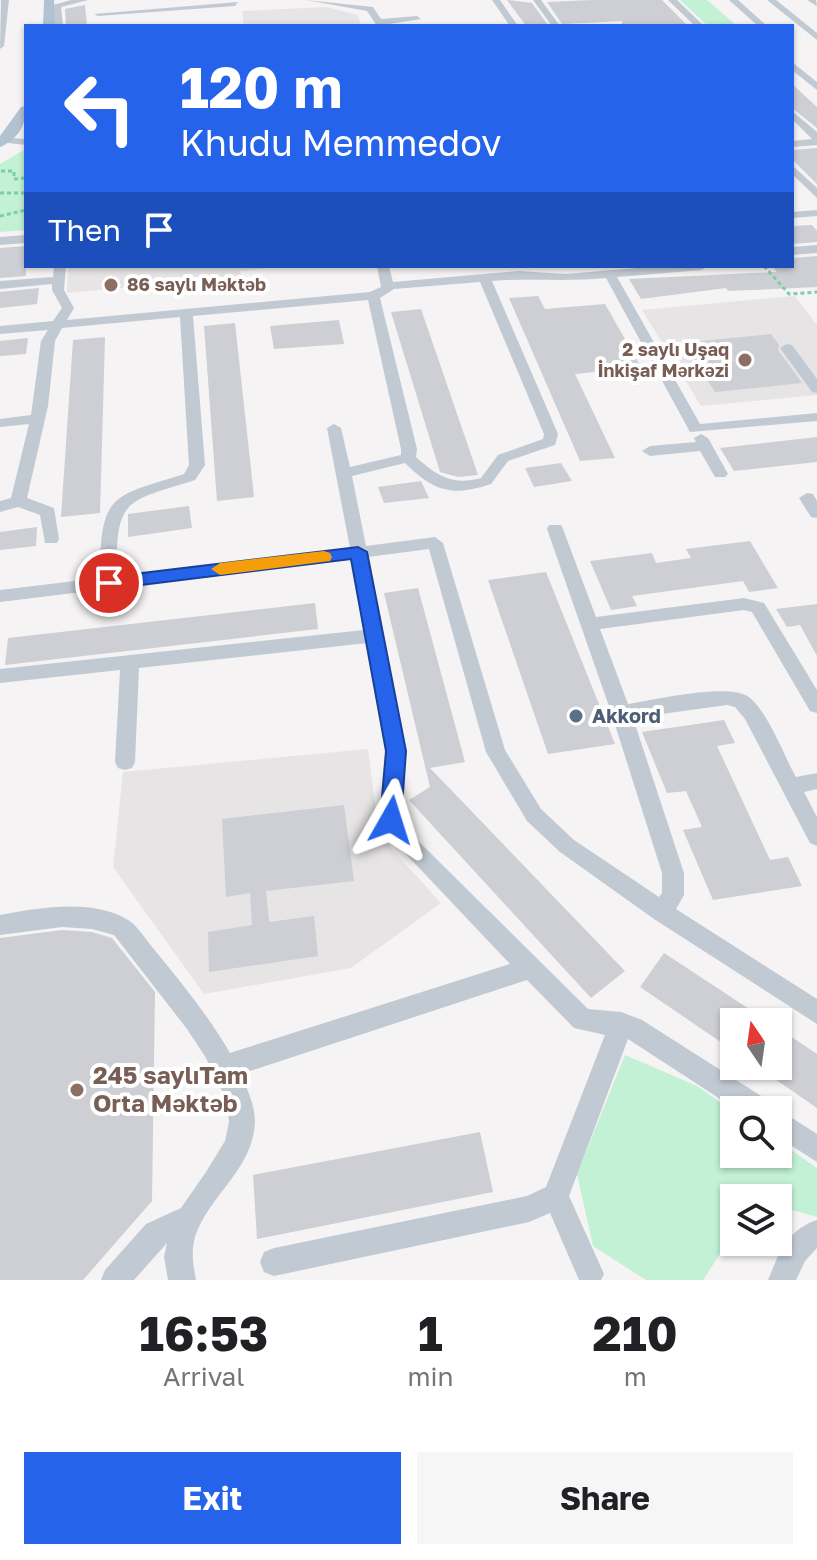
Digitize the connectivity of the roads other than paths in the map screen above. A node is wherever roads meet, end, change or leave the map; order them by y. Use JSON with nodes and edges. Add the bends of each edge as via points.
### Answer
{"nodes":[{"id":1,"x":5,"y":0,"type":"edge"},
{"id":2,"x":38,"y":0,"type":"edge"},
{"id":3,"x":49,"y":0,"type":"edge"},
{"id":4,"x":84,"y":0,"type":"edge"},
{"id":5,"x":98,"y":0,"type":"edge"},
{"id":6,"x":310,"y":0,"type":"edge"},
{"id":7,"x":496,"y":0,"type":"edge"},
{"id":8,"x":537,"y":0,"type":"edge"},
{"id":9,"x":672,"y":0,"type":"edge"},
{"id":10,"x":719,"y":0,"type":"edge"},
{"id":11,"x":733,"y":0,"type":"edge"},
{"id":12,"x":771,"y":0,"type":"edge"},
{"id":13,"x":811,"y":0,"type":"edge"},
{"id":14,"x":235,"y":4,"type":"dead end"},
{"id":15,"x":817,"y":4,"type":"edge"},
{"id":16,"x":98,"y":14,"type":"junction"},
{"id":17,"x":417,"y":19,"type":"dead end"},
{"id":18,"x":39,"y":24,"type":"edge"},
{"id":19,"x":49,"y":24,"type":"edge"},
{"id":20,"x":59,"y":24,"type":"edge"},
{"id":21,"x":100,"y":24,"type":"edge"},
{"id":22,"x":380,"y":24,"type":"edge"},
{"id":23,"x":513,"y":24,"type":"edge"},
{"id":24,"x":555,"y":24,"type":"edge"},
{"id":25,"x":698,"y":24,"type":"edge"},
{"id":26,"x":746,"y":24,"type":"edge"},
{"id":27,"x":761,"y":24,"type":"edge"},
{"id":28,"x":817,"y":37,"type":"edge"},
{"id":29,"x":0,"y":46,"type":"edge"},
{"id":30,"x":794,"y":53,"type":"edge"},
{"id":31,"x":794,"y":67,"type":"edge"},
{"id":32,"x":817,"y":72,"type":"edge"},
{"id":33,"x":817,"y":87,"type":"edge"},
{"id":34,"x":24,"y":113,"type":"edge"},
{"id":35,"x":794,"y":116,"type":"edge"},
{"id":36,"x":24,"y":125,"type":"edge"},
{"id":37,"x":817,"y":140,"type":"edge"},
{"id":38,"x":8,"y":143,"type":"edge"},
{"id":39,"x":794,"y":144,"type":"edge"},
{"id":40,"x":794,"y":170,"type":"edge"},
{"id":41,"x":817,"y":195,"type":"edge"},
{"id":42,"x":817,"y":213,"type":"edge"},
{"id":43,"x":794,"y":215,"type":"edge"},
{"id":44,"x":24,"y":239,"type":"edge"},
{"id":45,"x":0,"y":241,"type":"edge"},
{"id":46,"x":817,"y":249,"type":"edge"},
{"id":47,"x":794,"y":251,"type":"edge"},
{"id":48,"x":384,"y":268,"type":"edge"},
{"id":49,"x":661,"y":268,"type":"edge"},
{"id":50,"x":563,"y":272,"type":"edge"},
{"id":51,"x":60,"y":273,"type":"edge"},
{"id":52,"x":610,"y":275,"type":"junction"},
{"id":53,"x":484,"y":277,"type":"junction"},
{"id":54,"x":0,"y":285,"type":"edge"},
{"id":55,"x":389,"y":286,"type":"junction"},
{"id":56,"x":373,"y":296,"type":"junction"},
{"id":57,"x":186,"y":311,"type":"junction"},
{"id":58,"x":59,"y":323,"type":"junction"},
{"id":59,"x":0,"y":330,"type":"edge"},
{"id":60,"x":787,"y":348,"type":"dead end"},
{"id":61,"x":817,"y":389,"type":"edge"},
{"id":62,"x":817,"y":417,"type":"edge"},
{"id":63,"x":38,"y":419,"type":"junction"},
{"id":64,"x":0,"y":423,"type":"edge"},
{"id":65,"x":334,"y":428,"type":"dead end"},
{"id":66,"x":695,"y":429,"type":"junction"},
{"id":67,"x":705,"y":446,"type":"junction"},
{"id":68,"x":650,"y":451,"type":"dead end"},
{"id":69,"x":408,"y":458,"type":"junction"},
{"id":70,"x":344,"y":473,"type":"junction"},
{"id":71,"x":720,"y":474,"type":"dead end"},
{"id":72,"x":807,"y":498,"type":"dead end"},
{"id":73,"x":18,"y":501,"type":"junction"},
{"id":74,"x":0,"y":507,"type":"edge"},
{"id":75,"x":817,"y":513,"type":"edge"},
{"id":76,"x":555,"y":529,"type":"dead end"},
{"id":77,"x":51,"y":539,"type":"dead end"},
{"id":78,"x":358,"y":552,"type":"junction"},
{"id":79,"x":109,"y":583,"type":"junction"},
{"id":80,"x":0,"y":596,"type":"edge"},
{"id":81,"x":590,"y":624,"type":"junction"},
{"id":82,"x":376,"y":635,"type":"junction"},
{"id":83,"x":130,"y":662,"type":"junction"},
{"id":84,"x":0,"y":676,"type":"edge"},
{"id":85,"x":817,"y":706,"type":"edge"},
{"id":86,"x":621,"y":712,"type":"junction"},
{"id":87,"x":125,"y":762,"type":"dead end"},
{"id":88,"x":817,"y":781,"type":"edge"},
{"id":89,"x":790,"y":787,"type":"junction"},
{"id":90,"x":817,"y":837,"type":"edge"},
{"id":91,"x":662,"y":912,"type":"junction"},
{"id":92,"x":0,"y":925,"type":"edge"},
{"id":93,"x":531,"y":968,"type":"junction"},
{"id":94,"x":817,"y":1013,"type":"edge"},
{"id":95,"x":621,"y":1024,"type":"junction"},
{"id":96,"x":225,"y":1067,"type":"junction"},
{"id":97,"x":739,"y":1096,"type":"edge"},
{"id":98,"x":792,"y":1132,"type":"edge"},
{"id":99,"x":817,"y":1149,"type":"edge"},
{"id":100,"x":556,"y":1196,"type":"junction"},
{"id":101,"x":186,"y":1219,"type":"junction"},
{"id":102,"x":817,"y":1234,"type":"edge"},
{"id":103,"x":274,"y":1262,"type":"dead end"},
{"id":104,"x":590,"y":1274,"type":"dead end"},
{"id":105,"x":115,"y":1280,"type":"edge"},
{"id":106,"x":182,"y":1280,"type":"edge"},
{"id":107,"x":782,"y":1280,"type":"edge"}],
"edges":[{"from":1,"to":29,"type":"street"},
{"from":2,"to":18,"type":"main road"},
{"from":3,"to":19,"type":"main road"},
{"from":4,"to":20,"type":"street","via":[[57,5]]},
{"from":5,"to":16,"type":"street"},
{"from":6,"to":22,"type":"street","via":[[370,9]]},
{"from":7,"to":23,"type":"street"},
{"from":8,"to":24,"type":"street"},
{"from":9,"to":25,"type":"street"},
{"from":10,"to":26,"type":"street"},
{"from":11,"to":27,"type":"street"},
{"from":12,"to":28,"type":"street"},
{"from":13,"to":15,"type":"street"},
{"from":14,"to":16,"type":"street","via":[[175,13]]},
{"from":16,"to":21,"type":"street"},
{"from":17,"to":22,"type":"street"},
{"from":30,"to":32,"type":"street"},
{"from":31,"to":33,"type":"street"},
{"from":34,"to":38,"type":"main road"},
{"from":35,"to":37,"type":"street"},
{"from":36,"to":38,"type":"main road"},
{"from":37,"to":39,"type":"street"},
{"from":40,"to":41,"type":"street"},
{"from":42,"to":43,"type":"street"},
{"from":44,"to":45,"type":"street"},
{"from":46,"to":47,"type":"street"},
{"from":48,"to":55,"type":"street"},
{"from":49,"to":52,"type":"street"},
{"from":50,"to":52,"type":"street"},
{"from":50,"to":53,"type":"street"},
{"from":51,"to":54,"type":"street"},
{"from":51,"to":58,"type":"street","via":[[60,294],[68,308]]},
{"from":52,"to":66,"type":"street"},
{"from":53,"to":55,"type":"street"},
{"from":53,"to":69,"type":"street","via":[[550,442],[503,458],[486,481],[453,488],[434,482]]},
{"from":55,"to":56,"type":"street"},
{"from":56,"to":57,"type":"street"},
{"from":56,"to":69,"type":"street"},
{"from":57,"to":58,"type":"street"},
{"from":57,"to":79,"type":"street","via":[[197,465],[190,477],[135,493],[122,504],[110,526]]},
{"from":58,"to":59,"type":"street"},
{"from":58,"to":63,"type":"street","via":[[48,341]]},
{"from":60,"to":61,"type":"street"},
{"from":62,"to":66,"type":"street"},
{"from":63,"to":64,"type":"street"},
{"from":63,"to":73,"type":"street"},
{"from":65,"to":70,"type":"street"},
{"from":66,"to":67,"type":"street"},
{"from":67,"to":68,"type":"street"},
{"from":67,"to":71,"type":"street"},
{"from":69,"to":70,"type":"street"},
{"from":70,"to":78,"type":"street"},
{"from":72,"to":75,"type":"street"},
{"from":73,"to":74,"type":"street"},
{"from":73,"to":77,"type":"street","via":[[48,512]]},
{"from":76,"to":81,"type":"street"},
{"from":78,"to":79,"type":"street"},
{"from":78,"to":82,"type":"street"},
{"from":78,"to":91,"type":"street","via":[[435,543],[486,721],[511,781],[534,815],[567,846]]},
{"from":79,"to":80,"type":"street"},
{"from":81,"to":85,"type":"street","via":[[744,604],[758,607]]},
{"from":81,"to":86,"type":"street"},
{"from":82,"to":83,"type":"street"},
{"from":82,"to":93,"type":"street","via":[[396,751],[390,810],[396,833]]},
{"from":83,"to":84,"type":"street"},
{"from":83,"to":87,"type":"street"},
{"from":86,"to":89,"type":"street","via":[[727,698],[741,701]]},
{"from":86,"to":91,"type":"street","via":[[673,873],[673,895]]},
{"from":88,"to":89,"type":"street"},
{"from":89,"to":90,"type":"street"},
{"from":91,"to":94,"type":"street"},
{"from":92,"to":96,"type":"street","via":[[70,916],[101,919],[122,928]]},
{"from":93,"to":95,"type":"street","via":[[582,1020]]},
{"from":93,"to":96,"type":"street"},
{"from":95,"to":97,"type":"street","via":[[652,1037]]},
{"from":95,"to":100,"type":"street"},
{"from":96,"to":101,"type":"street","via":[[239,1100],[238,1142],[230,1162]]},
{"from":98,"to":99,"type":"street"},
{"from":100,"to":103,"type":"street","via":[[529,1209]]},
{"from":100,"to":104,"type":"street"},
{"from":101,"to":105,"type":"street","via":[[156,1234]]},
{"from":101,"to":106,"type":"street","via":[[177,1248]]},
{"from":102,"to":107,"type":"street","via":[[799,1245]]}]}
